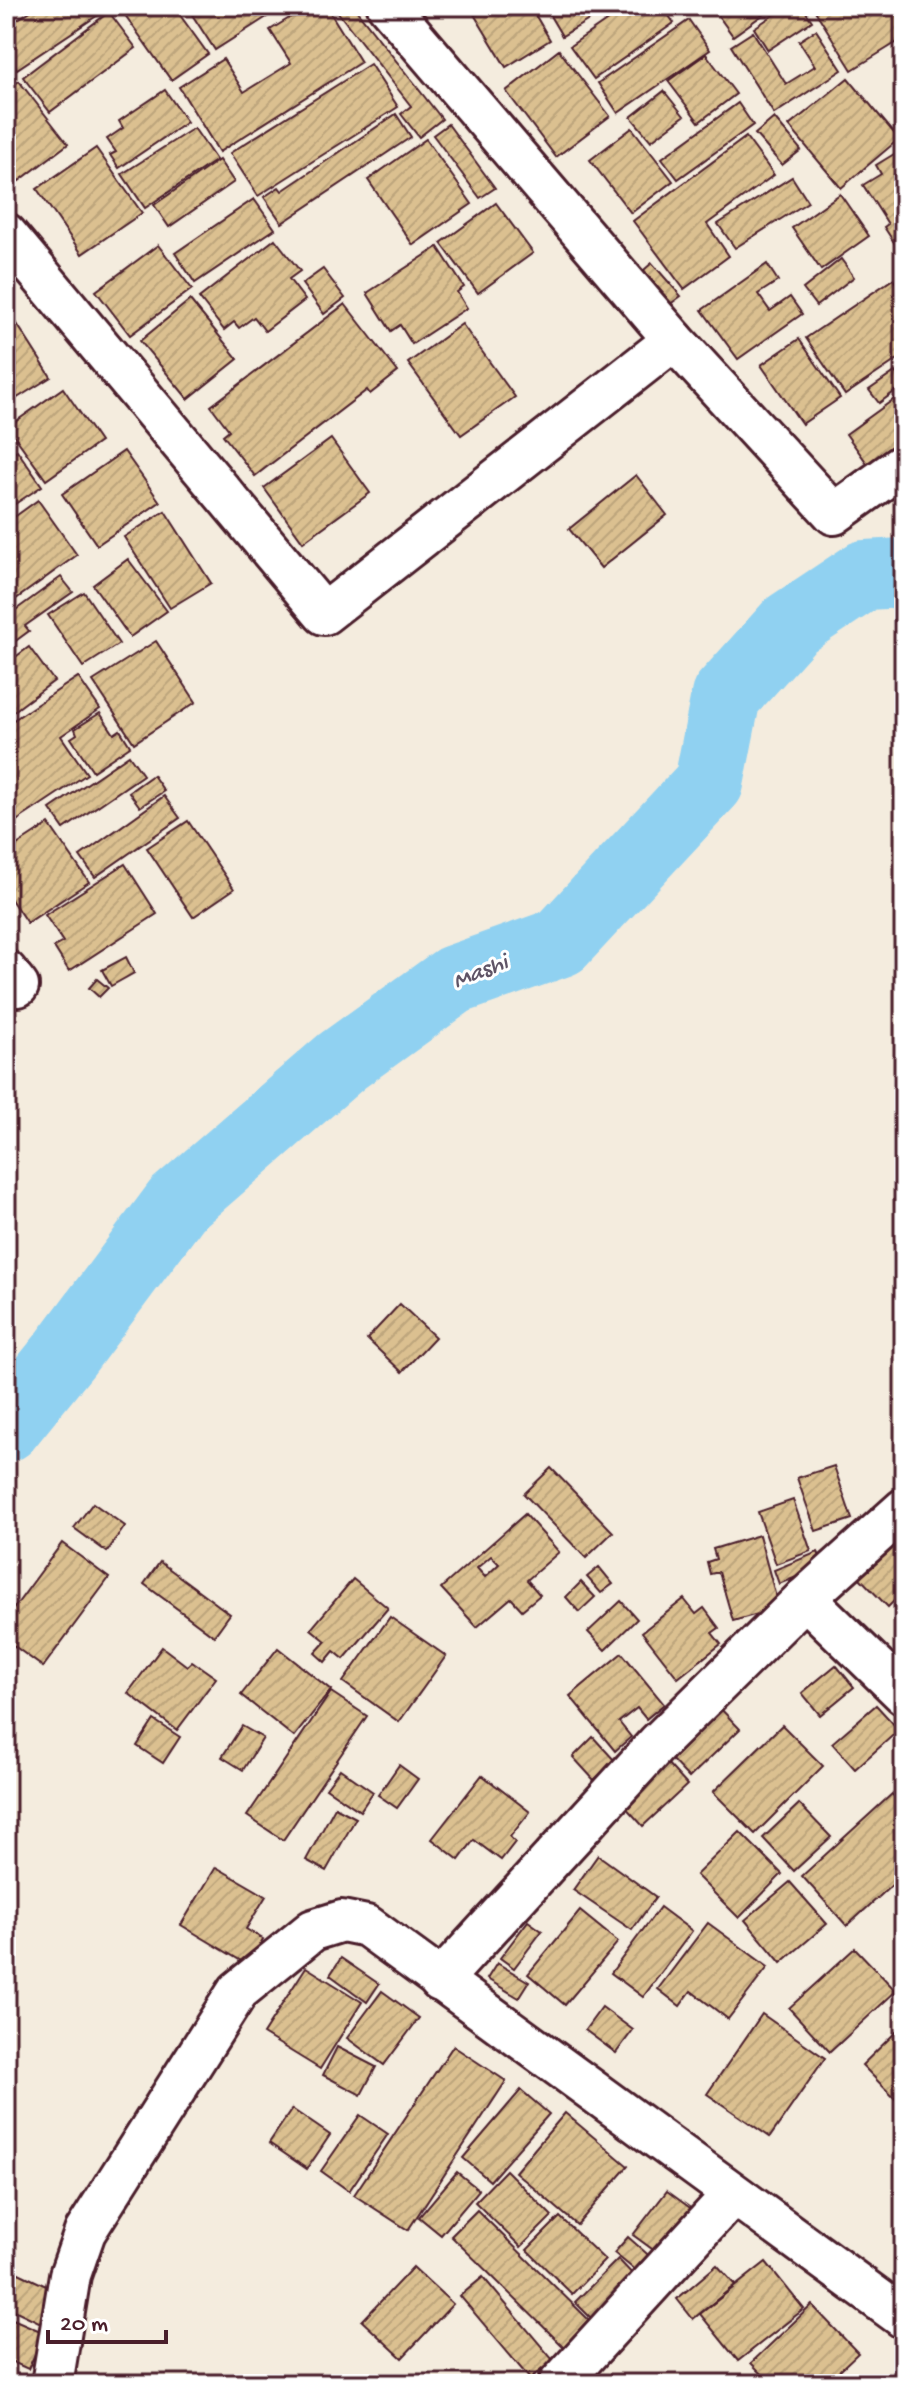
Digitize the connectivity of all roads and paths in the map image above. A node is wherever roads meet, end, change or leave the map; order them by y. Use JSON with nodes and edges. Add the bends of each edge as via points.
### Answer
{"nodes":[{"id":1,"x":388,"y":6,"type":"edge"},
{"id":2,"x":6,"y":234,"type":"edge"},
{"id":3,"x":674,"y":340,"type":"junction"},
{"id":4,"x":904,"y":464,"type":"edge"},
{"id":5,"x":904,"y":1509,"type":"edge"},
{"id":6,"x":805,"y":1598,"type":"junction"},
{"id":7,"x":904,"y":1694,"type":"edge"},
{"id":8,"x":440,"y":1981,"type":"junction"},
{"id":9,"x":733,"y":2194,"type":"junction"},
{"id":10,"x":904,"y":2318,"type":"edge"},
{"id":11,"x":52,"y":2384,"type":"edge"},
{"id":12,"x":559,"y":2384,"type":"edge"}],
"edges":[{"from":1,"to":3,"type":"street"},
{"from":2,"to":3,"type":"street","via":[[324,614]]},
{"from":3,"to":4,"type":"street","via":[[834,514]]},
{"from":5,"to":6,"type":"street"},
{"from":6,"to":7,"type":"street"},
{"from":6,"to":8,"type":"street","via":[[658,1743]]},
{"from":8,"to":9,"type":"street"},
{"from":8,"to":11,"type":"street","via":[[367,1926],[342,1921],[313,1930],[238,1991],[85,2232],[70,2275]]},
{"from":9,"to":10,"type":"street"},
{"from":9,"to":12,"type":"street"}]}
